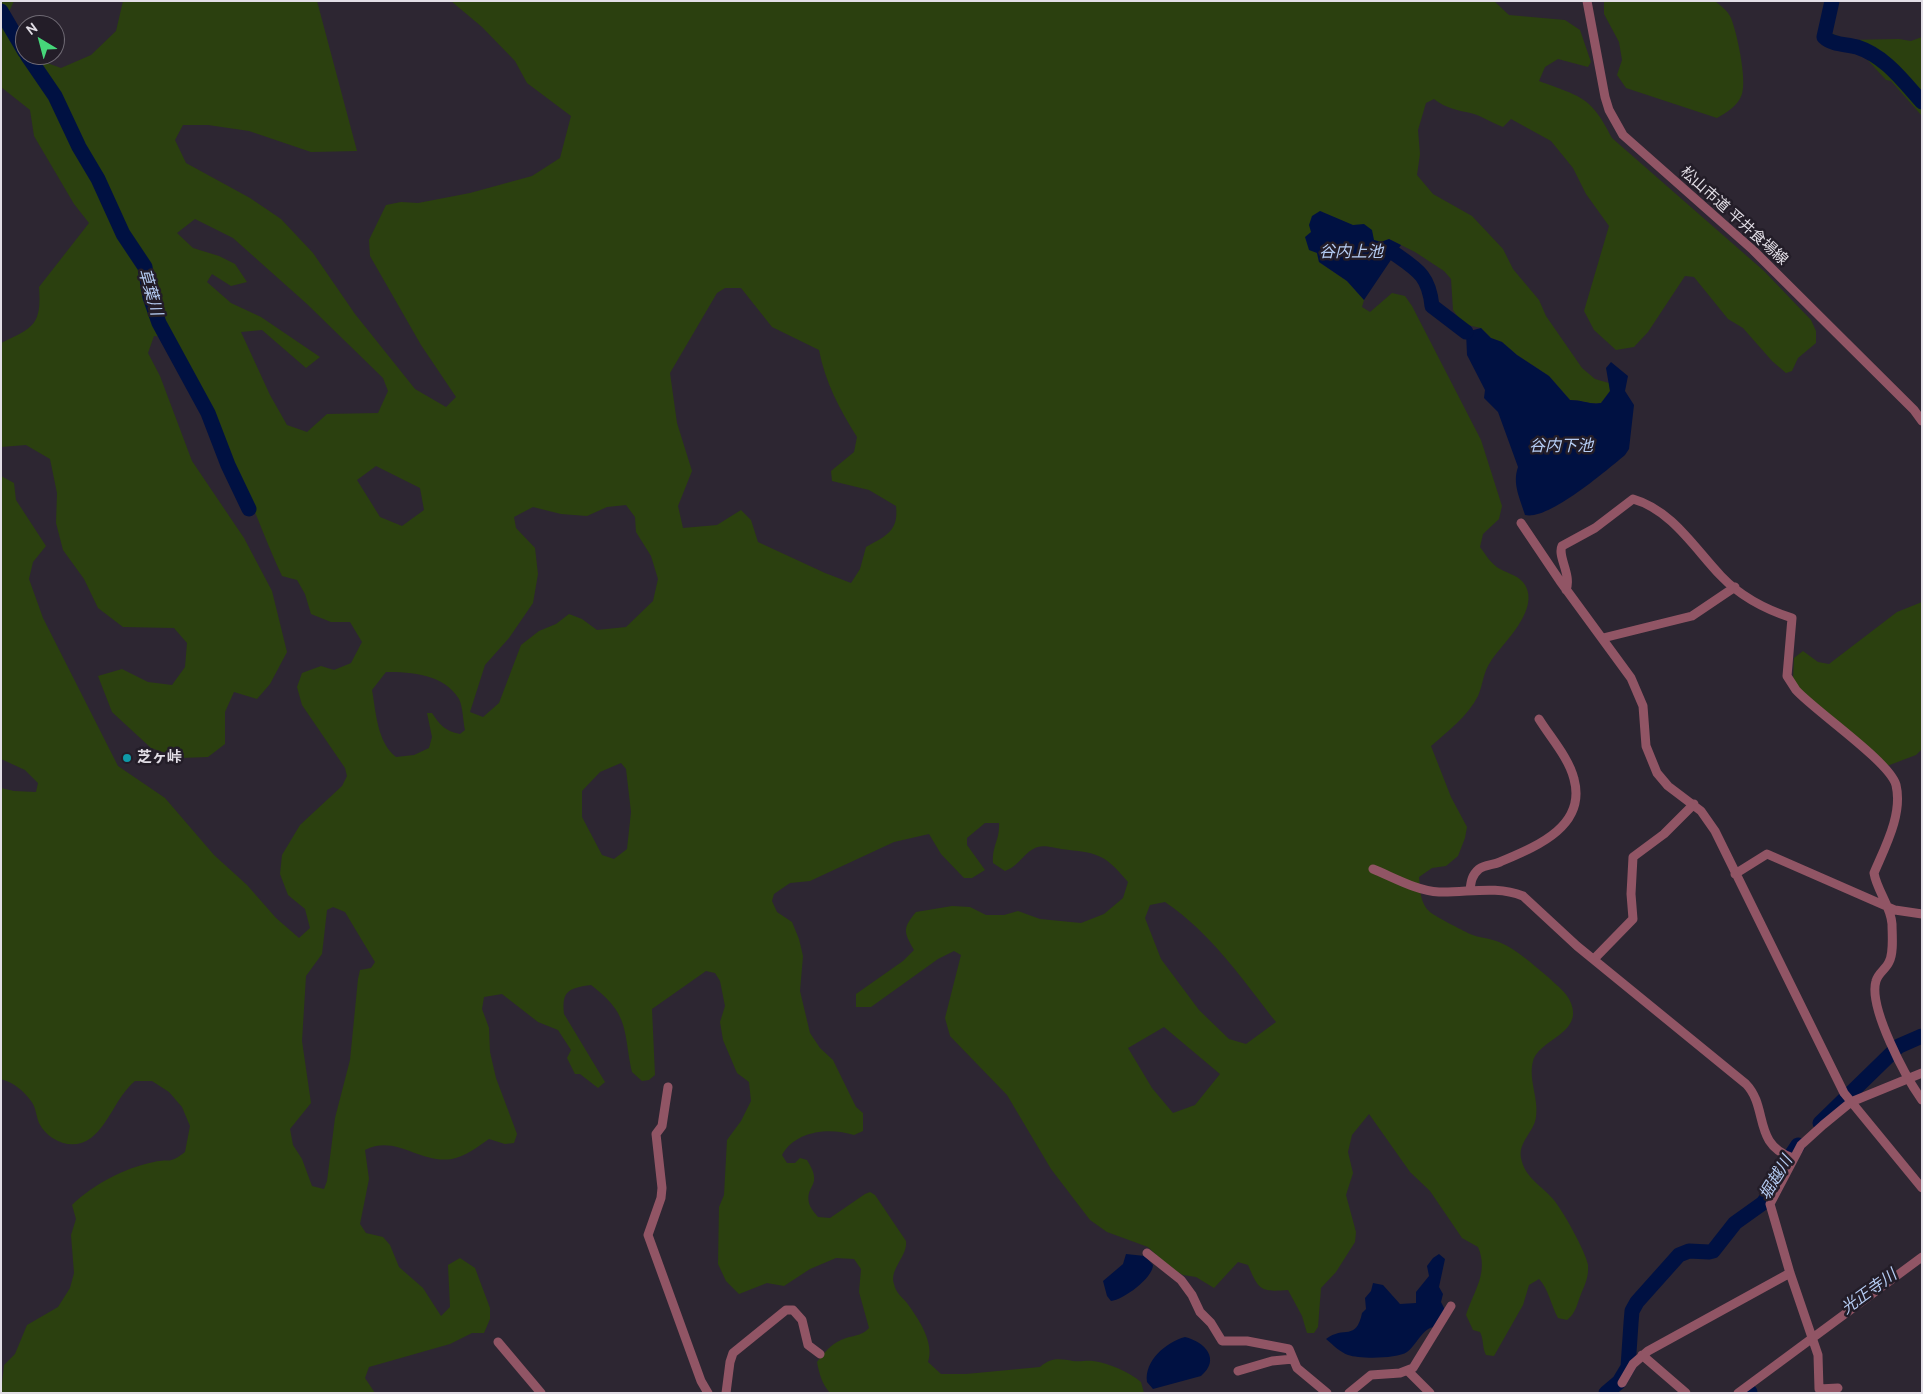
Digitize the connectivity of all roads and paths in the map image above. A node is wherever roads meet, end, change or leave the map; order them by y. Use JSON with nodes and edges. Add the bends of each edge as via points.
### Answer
{"nodes":[{"id":1,"x":1587,"y":1,"type":"edge"},
{"id":2,"x":1922,"y":421,"type":"edge"},
{"id":3,"x":1521,"y":523,"type":"dead end"},
{"id":4,"x":1735,"y":587,"type":"junction"},
{"id":5,"x":1566,"y":590,"type":"junction"},
{"id":6,"x":1603,"y":638,"type":"junction"},
{"id":7,"x":1539,"y":719,"type":"dead end"},
{"id":8,"x":1694,"y":804,"type":"junction"},
{"id":9,"x":1373,"y":869,"type":"dead end"},
{"id":10,"x":1735,"y":874,"type":"junction"},
{"id":11,"x":1470,"y":890,"type":"junction"},
{"id":12,"x":1885,"y":904,"type":"junction"},
{"id":13,"x":1922,"y":914,"type":"edge"},
{"id":14,"x":1594,"y":959,"type":"junction"},
{"id":15,"x":1922,"y":1073,"type":"edge"},
{"id":16,"x":1908,"y":1078,"type":"junction"},
{"id":17,"x":668,"y":1087,"type":"dead end"},
{"id":18,"x":1848,"y":1098,"type":"junction"},
{"id":19,"x":1922,"y":1100,"type":"edge"},
{"id":20,"x":1791,"y":1157,"type":"junction"},
{"id":21,"x":1922,"y":1188,"type":"edge"},
{"id":22,"x":1147,"y":1253,"type":"dead end"},
{"id":23,"x":1922,"y":1258,"type":"edge"},
{"id":24,"x":1790,"y":1273,"type":"junction"},
{"id":25,"x":1451,"y":1306,"type":"dead end"},
{"id":26,"x":1812,"y":1338,"type":"junction"},
{"id":27,"x":498,"y":1342,"type":"dead end"},
{"id":28,"x":820,"y":1354,"type":"dead end"},
{"id":29,"x":1642,"y":1355,"type":"junction"},
{"id":30,"x":1292,"y":1358,"type":"junction"},
{"id":31,"x":1238,"y":1371,"type":"dead end"},
{"id":32,"x":1408,"y":1371,"type":"junction"},
{"id":33,"x":1622,"y":1383,"type":"dead end"},
{"id":34,"x":1838,"y":1388,"type":"dead end"},
{"id":35,"x":1742,"y":1391,"type":"edge"},
{"id":36,"x":541,"y":1393,"type":"edge"},
{"id":37,"x":708,"y":1393,"type":"edge"},
{"id":38,"x":726,"y":1393,"type":"edge"},
{"id":39,"x":1327,"y":1393,"type":"edge"},
{"id":40,"x":1349,"y":1393,"type":"edge"},
{"id":41,"x":1430,"y":1393,"type":"edge"},
{"id":42,"x":1686,"y":1393,"type":"edge"}],
"edges":[{"from":1,"to":2,"type":"street","name":"松山市道 平井食場線","via":[[1605,97],[1623,135],[1780,275]]},
{"from":3,"to":5,"type":"street"},
{"from":4,"to":5,"type":"street","via":[[1698,552],[1678,525],[1633,499],[1595,528],[1562,546],[1561,554],[1568,577]]},
{"from":4,"to":6,"type":"street","via":[[1692,616]]},
{"from":4,"to":12,"type":"street","via":[[1754,604],[1792,618],[1787,676],[1796,690],[1882,766],[1895,782],[1894,821],[1874,873]]},
{"from":5,"to":6,"type":"street"},
{"from":6,"to":8,"type":"street","via":[[1637,689],[1645,716],[1646,746],[1657,773],[1668,786]]},
{"from":7,"to":11,"type":"street","via":[[1571,772],[1575,788],[1573,808],[1561,828],[1541,843],[1499,863],[1480,868],[1472,878]]},
{"from":8,"to":10,"type":"street","via":[[1715,831]]},
{"from":8,"to":14,"type":"street","via":[[1664,834],[1633,856],[1633,919]]},
{"from":9,"to":11,"type":"street","via":[[1437,892]]},
{"from":10,"to":12,"type":"street","via":[[1768,854]]},
{"from":10,"to":18,"type":"street"},
{"from":11,"to":14,"type":"street","via":[[1514,892],[1523,896]]},
{"from":12,"to":13,"type":"street","via":[[1895,910]]},
{"from":12,"to":16,"type":"street","via":[[1891,919],[1890,962],[1875,984],[1881,1024]]},
{"from":14,"to":20,"type":"street","via":[[1751,1089],[1769,1140],[1774,1148]]},
{"from":15,"to":16,"type":"street"},
{"from":16,"to":18,"type":"street"},
{"from":16,"to":19,"type":"street"},
{"from":17,"to":37,"type":"street","via":[[662,1126],[656,1134],[661,1198],[648,1235]]},
{"from":18,"to":20,"type":"street"},
{"from":18,"to":21,"type":"street"},
{"from":20,"to":24,"type":"street","via":[[1770,1207]]},
{"from":22,"to":30,"type":"street","via":[[1181,1280],[1222,1341],[1285,1347]]},
{"from":23,"to":26,"type":"street"},
{"from":24,"to":26,"type":"street"},
{"from":24,"to":29,"type":"street"},
{"from":25,"to":32,"type":"street","via":[[1417,1364]]},
{"from":26,"to":34,"type":"street","via":[[1818,1355],[1819,1389]]},
{"from":26,"to":35,"type":"street"},
{"from":27,"to":36,"type":"street"},
{"from":28,"to":38,"type":"street","via":[[808,1346],[802,1320],[792,1310],[786,1310],[733,1353]]},
{"from":29,"to":33,"type":"street"},
{"from":29,"to":42,"type":"street"},
{"from":30,"to":31,"type":"street"},
{"from":30,"to":39,"type":"street","via":[[1297,1368]]},
{"from":32,"to":40,"type":"street","via":[[1371,1375]]},
{"from":32,"to":41,"type":"street"}]}
